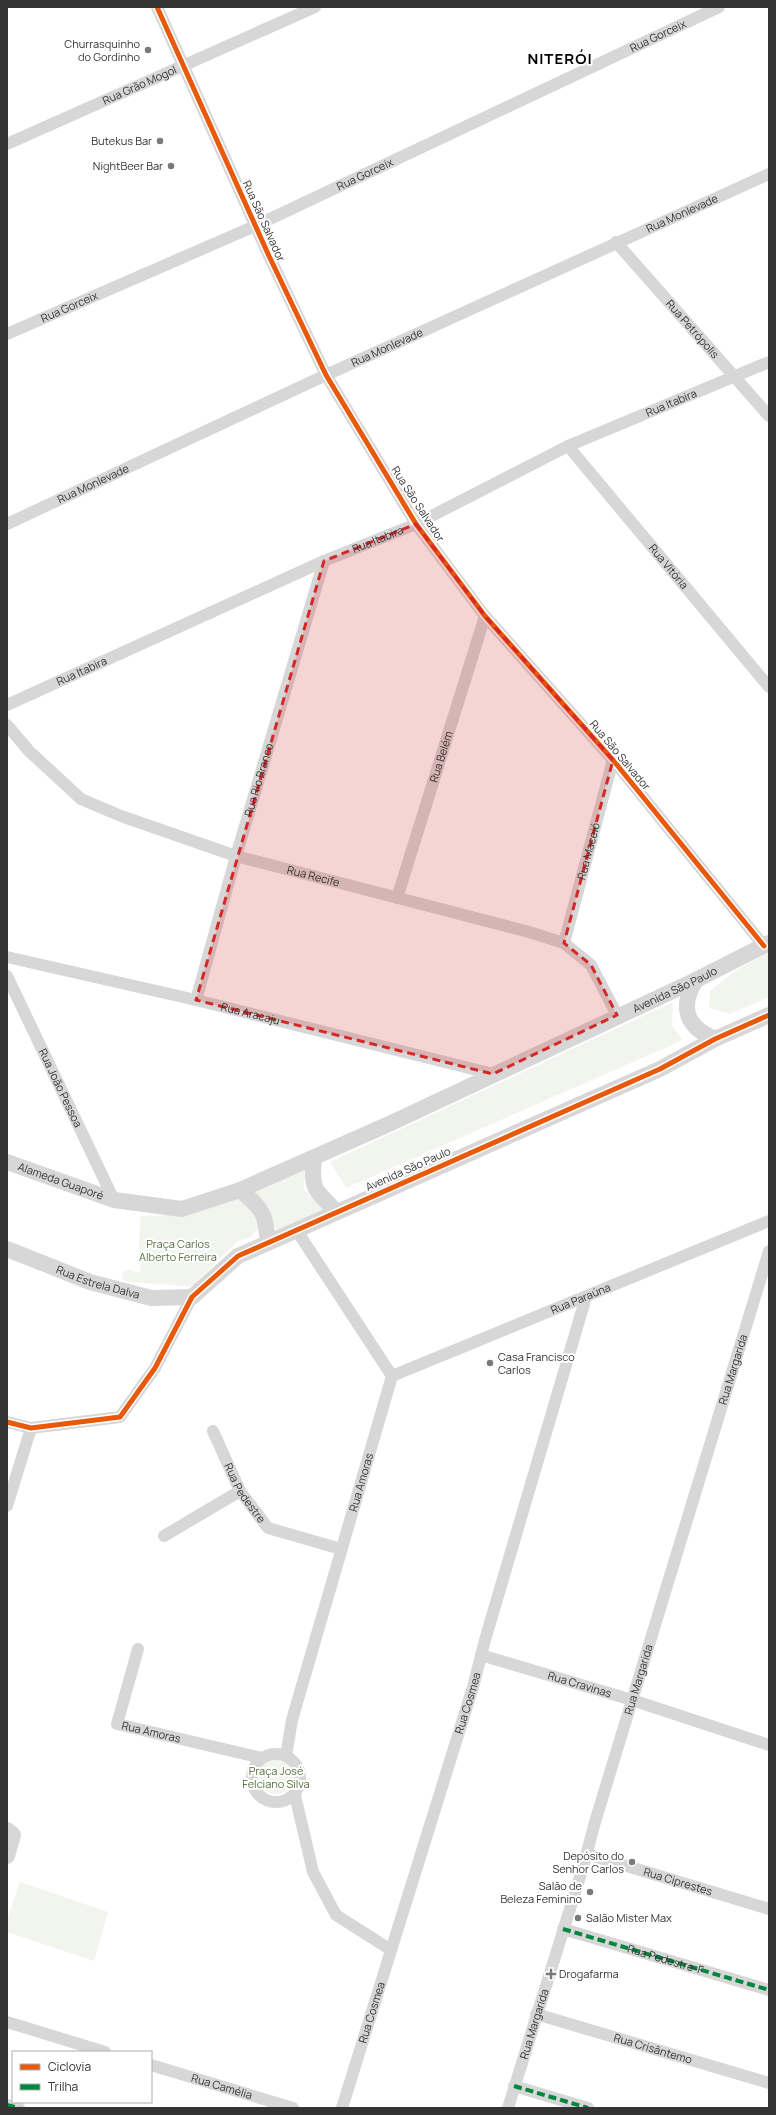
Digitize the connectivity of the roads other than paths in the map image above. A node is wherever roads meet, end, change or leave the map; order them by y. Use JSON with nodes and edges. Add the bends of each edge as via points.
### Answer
{"nodes":[{"id":1,"x":157,"y":7,"type":"edge"},
{"id":2,"x":316,"y":7,"type":"edge"},
{"id":3,"x":719,"y":7,"type":"edge"},
{"id":4,"x":183,"y":66,"type":"junction"},
{"id":5,"x":7,"y":144,"type":"edge"},
{"id":6,"x":769,"y":174,"type":"edge"},
{"id":7,"x":255,"y":226,"type":"junction"},
{"id":8,"x":616,"y":242,"type":"junction"},
{"id":9,"x":7,"y":334,"type":"edge"},
{"id":10,"x":769,"y":362,"type":"edge"},
{"id":11,"x":326,"y":375,"type":"junction"},
{"id":12,"x":734,"y":377,"type":"junction"},
{"id":13,"x":769,"y":416,"type":"edge"},
{"id":14,"x":568,"y":446,"type":"junction"},
{"id":15,"x":7,"y":524,"type":"edge"},
{"id":16,"x":416,"y":524,"type":"junction"},
{"id":17,"x":324,"y":561,"type":"junction"},
{"id":18,"x":485,"y":616,"type":"junction"},
{"id":19,"x":769,"y":686,"type":"edge"},
{"id":20,"x":7,"y":705,"type":"edge"},
{"id":21,"x":7,"y":724,"type":"edge"},
{"id":22,"x":613,"y":760,"type":"junction"},
{"id":23,"x":236,"y":856,"type":"junction"},
{"id":24,"x":398,"y":898,"type":"junction"},
{"id":25,"x":564,"y":943,"type":"junction"},
{"id":26,"x":767,"y":944,"type":"edge"},
{"id":27,"x":7,"y":957,"type":"edge"},
{"id":28,"x":7,"y":976,"type":"edge"},
{"id":29,"x":696,"y":980,"type":"junction"},
{"id":30,"x":196,"y":1000,"type":"junction"},
{"id":31,"x":617,"y":1015,"type":"junction"},
{"id":32,"x":769,"y":1016,"type":"edge"},
{"id":33,"x":715,"y":1039,"type":"junction"},
{"id":34,"x":493,"y":1074,"type":"junction"},
{"id":35,"x":314,"y":1158,"type":"junction"},
{"id":36,"x":7,"y":1162,"type":"edge"},
{"id":37,"x":240,"y":1190,"type":"junction"},
{"id":38,"x":114,"y":1200,"type":"junction"},
{"id":39,"x":335,"y":1212,"type":"junction"},
{"id":40,"x":769,"y":1221,"type":"edge"},
{"id":41,"x":297,"y":1231,"type":"junction"},
{"id":42,"x":268,"y":1243,"type":"junction"},
{"id":43,"x":7,"y":1249,"type":"edge"},
{"id":44,"x":769,"y":1251,"type":"edge"},
{"id":45,"x":586,"y":1296,"type":"junction"},
{"id":46,"x":192,"y":1297,"type":"junction"},
{"id":47,"x":392,"y":1376,"type":"junction"},
{"id":48,"x":7,"y":1422,"type":"edge"},
{"id":49,"x":31,"y":1428,"type":"junction"},
{"id":50,"x":213,"y":1431,"type":"dead end"},
{"id":51,"x":240,"y":1491,"type":"junction"},
{"id":52,"x":7,"y":1506,"type":"edge"},
{"id":53,"x":164,"y":1536,"type":"dead end"},
{"id":54,"x":341,"y":1548,"type":"junction"},
{"id":55,"x":138,"y":1649,"type":"dead end"},
{"id":56,"x":481,"y":1655,"type":"junction"},
{"id":57,"x":632,"y":1700,"type":"junction"},
{"id":58,"x":769,"y":1745,"type":"edge"},
{"id":59,"x":286,"y":1756,"type":"junction"},
{"id":60,"x":262,"y":1758,"type":"junction"},
{"id":61,"x":295,"y":1795,"type":"junction"},
{"id":62,"x":10,"y":1832,"type":"edge"},
{"id":63,"x":587,"y":1854,"type":"junction"},
{"id":64,"x":7,"y":1856,"type":"edge"},
{"id":65,"x":769,"y":1909,"type":"edge"},
{"id":66,"x":563,"y":1928,"type":"junction"},
{"id":67,"x":391,"y":1950,"type":"junction"},
{"id":68,"x":769,"y":1990,"type":"edge"},
{"id":69,"x":536,"y":2014,"type":"junction"},
{"id":70,"x":7,"y":2022,"type":"edge"},
{"id":71,"x":102,"y":2051,"type":"edge"},
{"id":72,"x":152,"y":2065,"type":"edge"},
{"id":73,"x":769,"y":2083,"type":"edge"},
{"id":74,"x":514,"y":2086,"type":"junction"},
{"id":75,"x":7,"y":2104,"type":"edge"},
{"id":76,"x":18,"y":2108,"type":"edge"},
{"id":77,"x":293,"y":2108,"type":"edge"},
{"id":78,"x":342,"y":2108,"type":"edge"},
{"id":79,"x":508,"y":2108,"type":"edge"},
{"id":80,"x":588,"y":2108,"type":"edge"}],
"edges":[{"from":1,"to":4,"type":"street","name":"Rua São Salvador"},
{"from":2,"to":4,"type":"street","name":"Rua Grão Mogol"},
{"from":3,"to":7,"type":"street","name":"Rua Gorceix"},
{"from":4,"to":5,"type":"street","name":"Rua Grão Mogol"},
{"from":4,"to":7,"type":"street","name":"Rua São Salvador"},
{"from":6,"to":8,"type":"street","name":"Rua Monlevade"},
{"from":7,"to":9,"type":"street","name":"Rua Gorceix"},
{"from":7,"to":11,"type":"street","name":"Rua São Salvador"},
{"from":8,"to":11,"type":"street","name":"Rua Monlevade"},
{"from":8,"to":12,"type":"street","name":"Rua Petrópolis"},
{"from":10,"to":12,"type":"street","name":"Rua Itabira"},
{"from":11,"to":15,"type":"street","name":"Rua Monlevade"},
{"from":11,"to":16,"type":"street","name":"Rua São Salvador"},
{"from":12,"to":13,"type":"street","name":"Rua Petrópolis"},
{"from":12,"to":14,"type":"street","name":"Rua Itabira"},
{"from":14,"to":16,"type":"street","name":"Rua Itabira"},
{"from":14,"to":19,"type":"street","name":"Rua Vitória"},
{"from":16,"to":17,"type":"street","name":"Rua Itabira"},
{"from":16,"to":18,"type":"street","name":"Rua São Salvador"},
{"from":17,"to":20,"type":"street","name":"Rua Itabira"},
{"from":17,"to":23,"type":"street","name":"Rua Rio Branco"},
{"from":18,"to":22,"type":"street","name":"Rua São Salvador"},
{"from":18,"to":24,"type":"street","name":"Rua Belém"},
{"from":21,"to":23,"type":"street","name":"Rua Recife","via":[[29,751],[81,799],[121,816]]},
{"from":22,"to":25,"type":"street","name":"Rua Maceió"},
{"from":22,"to":26,"type":"street","name":"Rua São Salvador"},
{"from":23,"to":24,"type":"street","name":"Rua Recife"},
{"from":23,"to":30,"type":"street","name":"Rua Rio Branco"},
{"from":24,"to":25,"type":"street","name":"Rua Recife"},
{"from":25,"to":31,"type":"street","name":"Rua Recife","via":[[591,965]]},
{"from":26,"to":29,"type":"street","name":"Avenida São Paulo"},
{"from":27,"to":30,"type":"street","name":"Rua Aracaju"},
{"from":28,"to":38,"type":"street","name":"Rua João Pessoa"},
{"from":29,"to":31,"type":"street","name":"Avenida São Paulo"},
{"from":29,"to":33,"type":"street","via":[[688,993],[686,1008],[691,1022],[701,1033]]},
{"from":30,"to":34,"type":"street","name":"Rua Aracaju"},
{"from":31,"to":34,"type":"street","name":"Avenida São Paulo"},
{"from":32,"to":33,"type":"street","name":"Avenida São Paulo"},
{"from":33,"to":39,"type":"street","name":"Avenida São Paulo","via":[[660,1069]]},
{"from":34,"to":35,"type":"street","name":"Avenida São Paulo"},
{"from":35,"to":37,"type":"street","name":"Avenida São Paulo"},
{"from":35,"to":39,"type":"street","via":[[312,1174],[317,1192],[329,1202]]},
{"from":36,"to":38,"type":"street","name":"Alameda Guaporé"},
{"from":37,"to":38,"type":"street","name":"Avenida São Paulo","via":[[182,1209]]},
{"from":37,"to":42,"type":"street","via":[[254,1202],[265,1217]]},
{"from":39,"to":41,"type":"street","name":"Avenida São Paulo"},
{"from":40,"to":45,"type":"street","name":"Rua Paraúna"},
{"from":41,"to":42,"type":"street","name":"Avenida São Paulo"},
{"from":41,"to":47,"type":"street"},
{"from":42,"to":46,"type":"street","name":"Avenida São Paulo","via":[[238,1256]]},
{"from":43,"to":46,"type":"street","name":"Rua Estrela Dalva","via":[[90,1282],[151,1298]]},
{"from":44,"to":57,"type":"street","name":"Rua Margarida"},
{"from":45,"to":47,"type":"street","name":"Rua Paraúna"},
{"from":45,"to":56,"type":"street","name":"Rua Cosmea"},
{"from":46,"to":49,"type":"street","name":"Avenida São Paulo","via":[[155,1368],[120,1417]]},
{"from":47,"to":54,"type":"street","name":"Rua Amoras"},
{"from":48,"to":49,"type":"street"},
{"from":49,"to":52,"type":"street"},
{"from":50,"to":51,"type":"street","name":"Rua Pedestre"},
{"from":51,"to":53,"type":"street"},
{"from":51,"to":54,"type":"street","name":"Rua Pedestre","via":[[268,1528]]},
{"from":54,"to":59,"type":"street","name":"Rua Amoras","via":[[292,1720]]},
{"from":55,"to":60,"type":"street","name":"Rua Amoras","via":[[117,1724]]},
{"from":56,"to":57,"type":"street","name":"Rua Cravinas"},
{"from":56,"to":67,"type":"street","name":"Rua Cosmea"},
{"from":57,"to":58,"type":"street","name":"Rua Cravinas"},
{"from":57,"to":63,"type":"street","name":"Rua Margarida"},
{"from":59,"to":60,"type":"street","via":[[269,1754]]},
{"from":59,"to":61,"type":"street","via":[[293,1760],[301,1774],[301,1783]]},
{"from":60,"to":61,"type":"street","via":[[252,1772],[252,1780],[258,1794],[264,1800],[279,1803]]},
{"from":61,"to":67,"type":"street","via":[[313,1872],[336,1915]]},
{"from":62,"to":64,"type":"street"},
{"from":63,"to":65,"type":"street","name":"Rua Ciprestes"},
{"from":63,"to":66,"type":"street","name":"Rua Margarida"},
{"from":66,"to":68,"type":"street","name":"Rua Pedestre-F"},
{"from":66,"to":69,"type":"street","name":"Rua Margarida"},
{"from":67,"to":78,"type":"street","name":"Rua Cosmea"},
{"from":69,"to":73,"type":"street","name":"Rua Crisântemo"},
{"from":69,"to":74,"type":"street","name":"Rua Margarida"},
{"from":70,"to":71,"type":"street"},
{"from":72,"to":77,"type":"street","name":"Rua Camélia"},
{"from":74,"to":79,"type":"street","name":"Rua Margarida"},
{"from":74,"to":80,"type":"street"},
{"from":75,"to":76,"type":"street"}]}
